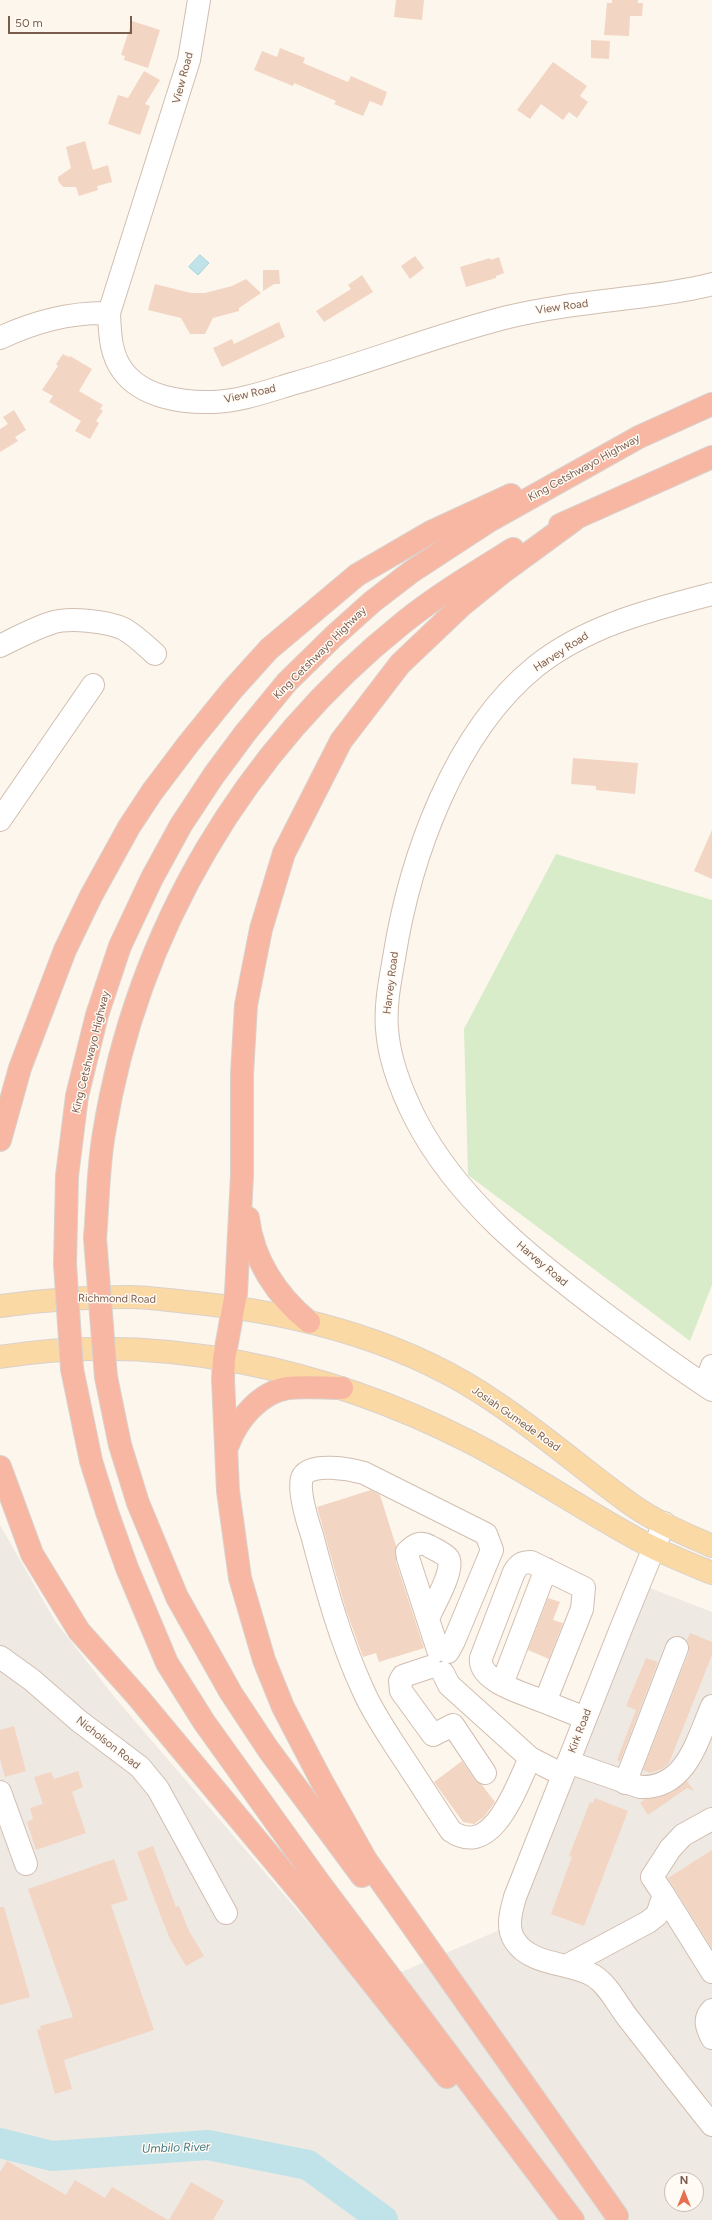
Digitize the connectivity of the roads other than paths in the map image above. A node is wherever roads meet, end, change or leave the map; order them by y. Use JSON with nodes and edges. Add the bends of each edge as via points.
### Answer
{"nodes":[{"id":1,"x":199,"y":0,"type":"edge"},
{"id":2,"x":712,"y":284,"type":"edge"},
{"id":3,"x":109,"y":313,"type":"junction"},
{"id":4,"x":0,"y":338,"type":"edge"},
{"id":5,"x":712,"y":404,"type":"edge"},
{"id":6,"x":639,"y":437,"type":"junction"},
{"id":7,"x":712,"y":457,"type":"edge"},
{"id":8,"x":574,"y":520,"type":"junction"},
{"id":9,"x":712,"y":594,"type":"edge"},
{"id":10,"x":0,"y":646,"type":"edge"},
{"id":11,"x":155,"y":654,"type":"dead end"},
{"id":12,"x":93,"y":685,"type":"dead end"},
{"id":13,"x":0,"y":820,"type":"edge"},
{"id":14,"x":0,"y":1140,"type":"edge"},
{"id":15,"x":242,"y":1175,"type":"junction"},
{"id":16,"x":0,"y":1306,"type":"edge"},
{"id":17,"x":234,"y":1307,"type":"junction"},
{"id":18,"x":309,"y":1322,"type":"junction"},
{"id":19,"x":0,"y":1356,"type":"edge"},
{"id":20,"x":224,"y":1359,"type":"junction"},
{"id":21,"x":710,"y":1380,"type":"edge"},
{"id":22,"x":342,"y":1388,"type":"junction"},
{"id":23,"x":228,"y":1445,"type":"junction"},
{"id":24,"x":0,"y":1468,"type":"edge"},
{"id":25,"x":664,"y":1523,"type":"junction"},
{"id":26,"x":712,"y":1546,"type":"edge"},
{"id":27,"x":654,"y":1548,"type":"junction"},
{"id":28,"x":546,"y":1569,"type":"junction"},
{"id":29,"x":712,"y":1573,"type":"edge"},
{"id":30,"x":428,"y":1618,"type":"dead end"},
{"id":31,"x":676,"y":1648,"type":"dead end"},
{"id":32,"x":0,"y":1657,"type":"edge"},
{"id":33,"x":440,"y":1660,"type":"junction"},
{"id":34,"x":502,"y":1684,"type":"junction"},
{"id":35,"x":545,"y":1702,"type":"junction"},
{"id":36,"x":712,"y":1706,"type":"edge"},
{"id":37,"x":585,"y":1718,"type":"junction"},
{"id":38,"x":530,"y":1758,"type":"junction"},
{"id":39,"x":565,"y":1769,"type":"junction"},
{"id":40,"x":485,"y":1773,"type":"dead end"},
{"id":41,"x":625,"y":1783,"type":"junction"},
{"id":42,"x":0,"y":1792,"type":"edge"},
{"id":43,"x":712,"y":1819,"type":"edge"},
{"id":44,"x":26,"y":1864,"type":"dead end"},
{"id":45,"x":664,"y":1895,"type":"junction"},
{"id":46,"x":226,"y":1913,"type":"dead end"},
{"id":47,"x":568,"y":1965,"type":"junction"},
{"id":48,"x":712,"y":1972,"type":"edge"},
{"id":49,"x":712,"y":2010,"type":"edge"},
{"id":50,"x":712,"y":2038,"type":"edge"},
{"id":51,"x":712,"y":2125,"type":"edge"},
{"id":52,"x":520,"y":2150,"type":"junction"},
{"id":53,"x":618,"y":2218,"type":"edge"},
{"id":54,"x":573,"y":2220,"type":"edge"}],
"edges":[{"from":1,"to":3,"type":"street","name":"View Road","via":[[189,60]]},
{"from":2,"to":3,"type":"street","name":"View Road","via":[[675,292],[536,310],[470,327],[353,367],[248,397],[213,402],[158,394],[144,389],[131,380],[115,357],[110,338]]},
{"from":3,"to":4,"type":"street","via":[[74,315],[15,331]]},
{"from":5,"to":6,"type":"highway","name":"King Cetshwayo Highway"},
{"from":6,"to":14,"type":"highway","via":[[462,517],[357,575],[264,655],[232,690],[152,792],[129,827],[91,896],[65,950],[33,1031]]},
{"from":6,"to":52,"type":"highway","name":"King Cetshwayo Highway","bridge":true,"via":[[489,522],[411,572],[372,602],[287,682],[246,732],[181,825],[152,878],[120,946],[97,1015],[78,1096],[67,1176],[65,1264],[72,1370],[91,1461],[107,1512],[127,1568],[167,1663],[204,1722],[318,1880]]},
{"from":7,"to":8,"type":"highway"},
{"from":8,"to":15,"type":"highway","via":[[461,606],[400,664],[341,741],[321,777],[284,853],[261,929],[246,1005],[241,1115]]},
{"from":8,"to":53,"type":"highway","bridge":true,"via":[[560,524],[508,552],[456,584],[405,621],[317,702],[234,803],[170,915],[131,1017],[104,1133],[95,1238],[106,1377],[120,1445],[138,1503],[177,1597],[231,1693],[268,1749]]},
{"from":9,"to":21,"type":"street","name":"Harvey Road","via":[[622,620],[560,650],[536,666],[514,687],[482,725],[456,767],[417,864],[395,950],[388,995],[387,1026],[395,1069],[416,1120],[444,1165],[476,1204],[559,1280],[664,1358]]},
{"from":10,"to":11,"type":"street","via":[[52,622],[72,620],[97,622],[123,629]]},
{"from":12,"to":13,"type":"street"},
{"from":15,"to":17,"type":"highway"},
{"from":15,"to":18,"type":"highway","via":[[248,1221],[255,1249],[279,1293],[290,1307]]},
{"from":16,"to":17,"type":"main road","name":"Richmond Road","via":[[79,1298],[131,1297]]},
{"from":17,"to":18,"type":"main road","name":"Josiah Gumede Road"},
{"from":17,"to":20,"type":"highway"},
{"from":18,"to":25,"type":"main road","name":"Josiah Gumede Road","via":[[366,1339],[445,1372],[495,1401],[633,1506]]},
{"from":19,"to":20,"type":"main road","via":[[97,1348]]},
{"from":20,"to":22,"type":"main road","via":[[297,1374]]},
{"from":20,"to":23,"type":"highway"},
{"from":22,"to":23,"type":"highway","via":[[287,1388],[270,1394],[245,1414],[233,1430]]},
{"from":22,"to":27,"type":"main road","via":[[391,1406],[471,1442]]},
{"from":23,"to":53,"type":"highway","via":[[228,1491],[240,1578],[264,1660],[283,1707],[366,1860]]},
{"from":24,"to":52,"type":"highway","via":[[32,1554],[79,1631],[142,1702],[305,1898],[445,2075]]},
{"from":25,"to":26,"type":"main road","name":"Josiah Gumede Road"},
{"from":25,"to":27,"type":"street","name":"Kirk Road"},
{"from":27,"to":29,"type":"main road"},
{"from":27,"to":37,"type":"street","name":"Kirk Road"},
{"from":28,"to":34,"type":"street"},
{"from":28,"to":34,"type":"street","via":[[531,1562],[519,1565],[481,1658],[482,1670]]},
{"from":28,"to":35,"type":"street","via":[[583,1586],[585,1593],[582,1609]]},
{"from":30,"to":33,"type":"street"},
{"from":31,"to":41,"type":"street"},
{"from":32,"to":46,"type":"street","name":"Nicholson Road","via":[[140,1767],[158,1789]]},
{"from":33,"to":38,"type":"street","via":[[449,1685]]},
{"from":33,"to":38,"type":"street","via":[[454,1641],[492,1550],[486,1534],[364,1473],[328,1468],[306,1473],[301,1482],[304,1506],[341,1637],[363,1691],[377,1717],[451,1831],[465,1837],[476,1836],[494,1827]]},
{"from":33,"to":40,"type":"street","via":[[403,1676],[400,1681],[402,1691],[433,1735],[453,1725]]},
{"from":34,"to":35,"type":"street"},
{"from":35,"to":37,"type":"street"},
{"from":36,"to":41,"type":"street","via":[[691,1757],[673,1778],[663,1785],[652,1787]]},
{"from":37,"to":39,"type":"street","name":"Kirk Road"},
{"from":38,"to":39,"type":"street"},
{"from":39,"to":41,"type":"street"},
{"from":39,"to":47,"type":"street","name":"Kirk Road","via":[[515,1897],[510,1923],[516,1942],[529,1954]]},
{"from":42,"to":44,"type":"street"},
{"from":43,"to":45,"type":"street","via":[[682,1836],[655,1872],[652,1877]]},
{"from":45,"to":47,"type":"street","via":[[657,1915],[648,1922]]},
{"from":45,"to":48,"type":"street"},
{"from":47,"to":51,"type":"street","via":[[605,1984],[619,2006]]},
{"from":49,"to":50,"type":"street","via":[[706,2018]]},
{"from":52,"to":54,"type":"highway"}]}
